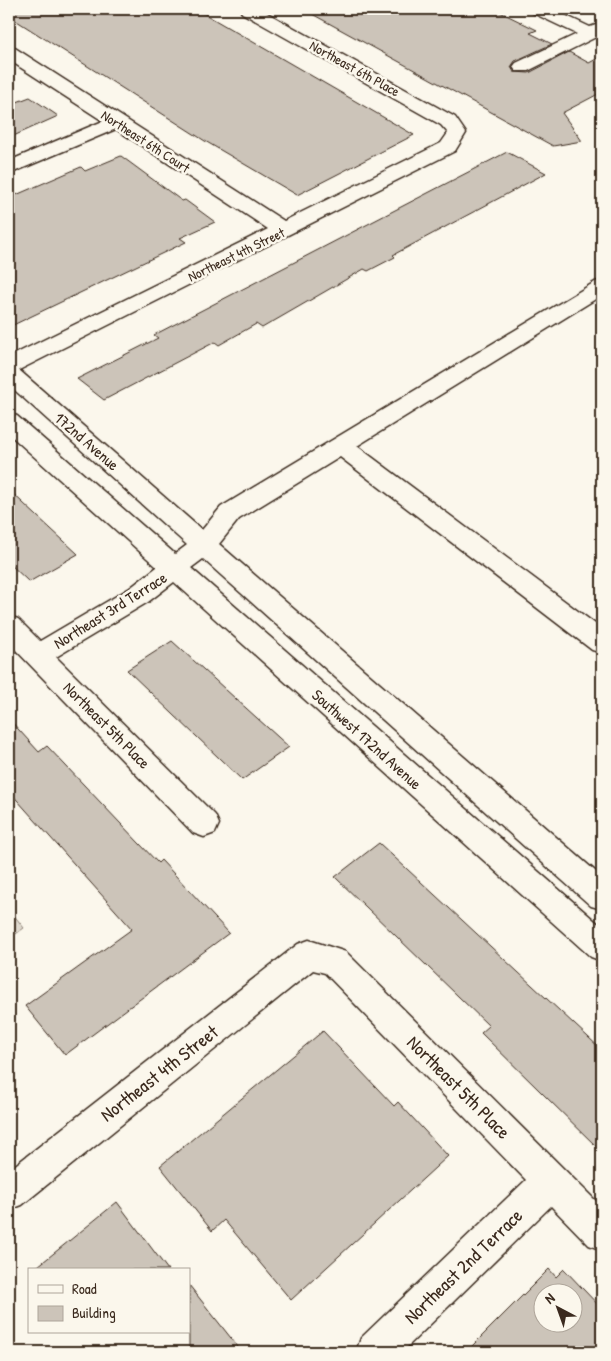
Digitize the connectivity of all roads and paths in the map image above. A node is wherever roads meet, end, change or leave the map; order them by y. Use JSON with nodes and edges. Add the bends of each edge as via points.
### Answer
{"nodes":[{"id":1,"x":248,"y":9,"type":"edge"},
{"id":2,"x":539,"y":9,"type":"edge"},
{"id":3,"x":596,"y":31,"type":"edge"},
{"id":4,"x":9,"y":52,"type":"edge"},
{"id":5,"x":522,"y":67,"type":"dead end"},
{"id":6,"x":117,"y":122,"type":"junction"},
{"id":7,"x":457,"y":133,"type":"joint"},
{"id":8,"x":9,"y":168,"type":"edge"},
{"id":9,"x":284,"y":230,"type":"junction"},
{"id":10,"x":602,"y":286,"type":"edge"},
{"id":11,"x":9,"y":366,"type":"edge"},
{"id":12,"x":9,"y":373,"type":"edge"},
{"id":13,"x":9,"y":421,"type":"edge"},
{"id":14,"x":340,"y":445,"type":"junction"},
{"id":15,"x":205,"y":544,"type":"junction"},
{"id":16,"x":175,"y":568,"type":"junction"},
{"id":17,"x":9,"y":626,"type":"edge"},
{"id":18,"x":596,"y":629,"type":"edge"},
{"id":19,"x":38,"y":655,"type":"junction"},
{"id":20,"x":204,"y":824,"type":"dead end"},
{"id":21,"x":602,"y":896,"type":"edge"},
{"id":22,"x":574,"y":922,"type":"junction"},
{"id":23,"x":602,"y":947,"type":"edge"},
{"id":24,"x":309,"y":954,"type":"joint"},
{"id":25,"x":551,"y":1181,"type":"junction"},
{"id":26,"x":9,"y":1192,"type":"edge"},
{"id":27,"x":602,"y":1232,"type":"edge"},
{"id":28,"x":375,"y":1352,"type":"edge"}],
"edges":[{"from":1,"to":7,"type":"street","name":"Northeast 6th Place","via":[[448,121]]},
{"from":2,"to":3,"type":"street"},
{"from":3,"to":5,"type":"street"},
{"from":4,"to":6,"type":"street","name":"Northeast 6th Court"},
{"from":6,"to":8,"type":"street"},
{"from":6,"to":9,"type":"street","name":"Northeast 6th Court"},
{"from":7,"to":9,"type":"street","name":"Northeast 4th Street","via":[[448,147]]},
{"from":9,"to":11,"type":"street","name":"Northeast 4th Street"},
{"from":10,"to":14,"type":"street","name":"Northeast 3rd Terrace"},
{"from":12,"to":15,"type":"street","name":"172nd Avenue"},
{"from":13,"to":16,"type":"street","name":"Southwest 172nd Avenue"},
{"from":14,"to":15,"type":"street","name":"Northeast 3rd Terrace","via":[[230,513]]},
{"from":14,"to":18,"type":"street"},
{"from":15,"to":16,"type":"street","name":"Northeast 3rd Terrace"},
{"from":15,"to":21,"type":"street","via":[[435,752]]},
{"from":16,"to":19,"type":"street","name":"Northeast 3rd Terrace","via":[[139,595]]},
{"from":16,"to":22,"type":"street","name":"Southwest 172nd Avenue"},
{"from":17,"to":19,"type":"street","name":"Northeast 5th Place"},
{"from":19,"to":20,"type":"street","name":"Northeast 5th Place"},
{"from":21,"to":22,"type":"street"},
{"from":22,"to":23,"type":"street","name":"Southwest 172nd Avenue"},
{"from":24,"to":25,"type":"street","name":"Northeast 5th Place","via":[[335,962]]},
{"from":24,"to":26,"type":"street","name":"Northeast 4th Street"},
{"from":25,"to":27,"type":"street","name":"Northeast 5th Place"},
{"from":25,"to":28,"type":"street","name":"Northeast 2nd Terrace"}]}
